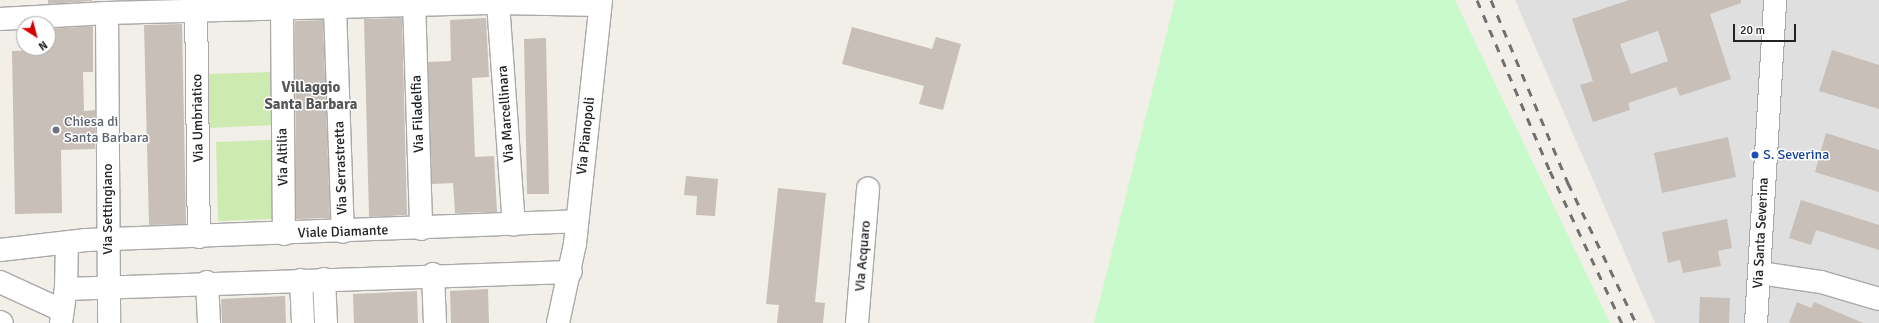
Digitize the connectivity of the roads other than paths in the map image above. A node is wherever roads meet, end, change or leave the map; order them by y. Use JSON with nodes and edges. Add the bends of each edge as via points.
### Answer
{"nodes":[{"id":1,"x":1775,"y":0,"type":"edge"},
{"id":2,"x":414,"y":3,"type":"edge"},
{"id":3,"x":600,"y":3,"type":"edge"},
{"id":4,"x":498,"y":4,"type":"junction"},
{"id":5,"x":197,"y":5,"type":"edge"},
{"id":6,"x":336,"y":8,"type":"junction"},
{"id":7,"x":282,"y":9,"type":"junction"},
{"id":8,"x":107,"y":13,"type":"junction"},
{"id":9,"x":0,"y":19,"type":"edge"},
{"id":10,"x":868,"y":188,"type":"dead end"},
{"id":11,"x":577,"y":221,"type":"junction"},
{"id":12,"x":514,"y":224,"type":"junction"},
{"id":13,"x":421,"y":228,"type":"junction"},
{"id":14,"x":343,"y":232,"type":"junction"},
{"id":15,"x":284,"y":234,"type":"junction"},
{"id":16,"x":199,"y":237,"type":"junction"},
{"id":17,"x":109,"y":240,"type":"junction"},
{"id":18,"x":67,"y":243,"type":"junction"},
{"id":19,"x":0,"y":250,"type":"edge"},
{"id":20,"x":571,"y":272,"type":"junction"},
{"id":21,"x":1760,"y":273,"type":"junction"},
{"id":22,"x":433,"y":274,"type":"junction"},
{"id":23,"x":324,"y":279,"type":"junction"},
{"id":24,"x":301,"y":280,"type":"junction"},
{"id":25,"x":0,"y":282,"type":"edge"},
{"id":26,"x":207,"y":282,"type":"junction"},
{"id":27,"x":108,"y":286,"type":"junction"},
{"id":28,"x":66,"y":289,"type":"junction"},
{"id":29,"x":1879,"y":298,"type":"edge"},
{"id":30,"x":62,"y":317,"type":"edge"},
{"id":31,"x":109,"y":323,"type":"edge"},
{"id":32,"x":208,"y":323,"type":"edge"},
{"id":33,"x":303,"y":323,"type":"edge"},
{"id":34,"x":326,"y":323,"type":"edge"},
{"id":35,"x":435,"y":323,"type":"edge"},
{"id":36,"x":558,"y":323,"type":"edge"},
{"id":37,"x":857,"y":323,"type":"edge"},
{"id":38,"x":1756,"y":323,"type":"edge"}],
"edges":[{"from":1,"to":21,"type":"street","name":"Via Santa Severina"},
{"from":2,"to":4,"type":"street"},
{"from":2,"to":6,"type":"street"},
{"from":2,"to":13,"type":"street","name":"Via Filadelfia"},
{"from":3,"to":4,"type":"street"},
{"from":3,"to":11,"type":"street","name":"Via Pianopoli"},
{"from":4,"to":12,"type":"street","name":"Via Marcellinara"},
{"from":5,"to":7,"type":"street"},
{"from":5,"to":8,"type":"street"},
{"from":5,"to":16,"type":"street","name":"Via Umbriatico"},
{"from":6,"to":7,"type":"street"},
{"from":6,"to":14,"type":"street","name":"Via Serrastretta"},
{"from":7,"to":15,"type":"street","name":"Via Altilia"},
{"from":8,"to":9,"type":"street"},
{"from":8,"to":17,"type":"street","name":"Via Settingiano"},
{"from":10,"to":37,"type":"street","name":"Via Acquaro"},
{"from":11,"to":12,"type":"street","name":"Viale Diamante"},
{"from":11,"to":20,"type":"street","name":"Via Pianopoli"},
{"from":12,"to":13,"type":"street","name":"Viale Diamante"},
{"from":13,"to":14,"type":"street","name":"Viale Diamante"},
{"from":14,"to":15,"type":"street","name":"Viale Diamante"},
{"from":15,"to":16,"type":"street","name":"Viale Diamante"},
{"from":16,"to":17,"type":"street","name":"Viale Diamante"},
{"from":17,"to":18,"type":"street","name":"Viale Diamante"},
{"from":17,"to":27,"type":"street","name":"Via Settingiano"},
{"from":18,"to":19,"type":"street","name":"Viale Diamante"},
{"from":18,"to":28,"type":"street"},
{"from":20,"to":22,"type":"street"},
{"from":20,"to":36,"type":"street","name":"Via Pianopoli"},
{"from":21,"to":29,"type":"street","via":[[1821,282]]},
{"from":21,"to":38,"type":"street","name":"Via Santa Severina"},
{"from":22,"to":23,"type":"street"},
{"from":22,"to":35,"type":"street"},
{"from":23,"to":24,"type":"street"},
{"from":23,"to":34,"type":"street"},
{"from":24,"to":26,"type":"street"},
{"from":24,"to":33,"type":"street"},
{"from":25,"to":30,"type":"street"},
{"from":26,"to":27,"type":"street"},
{"from":26,"to":32,"type":"street"},
{"from":27,"to":28,"type":"street"},
{"from":27,"to":31,"type":"street","name":"Via Settingiano"},
{"from":28,"to":30,"type":"street"}]}
